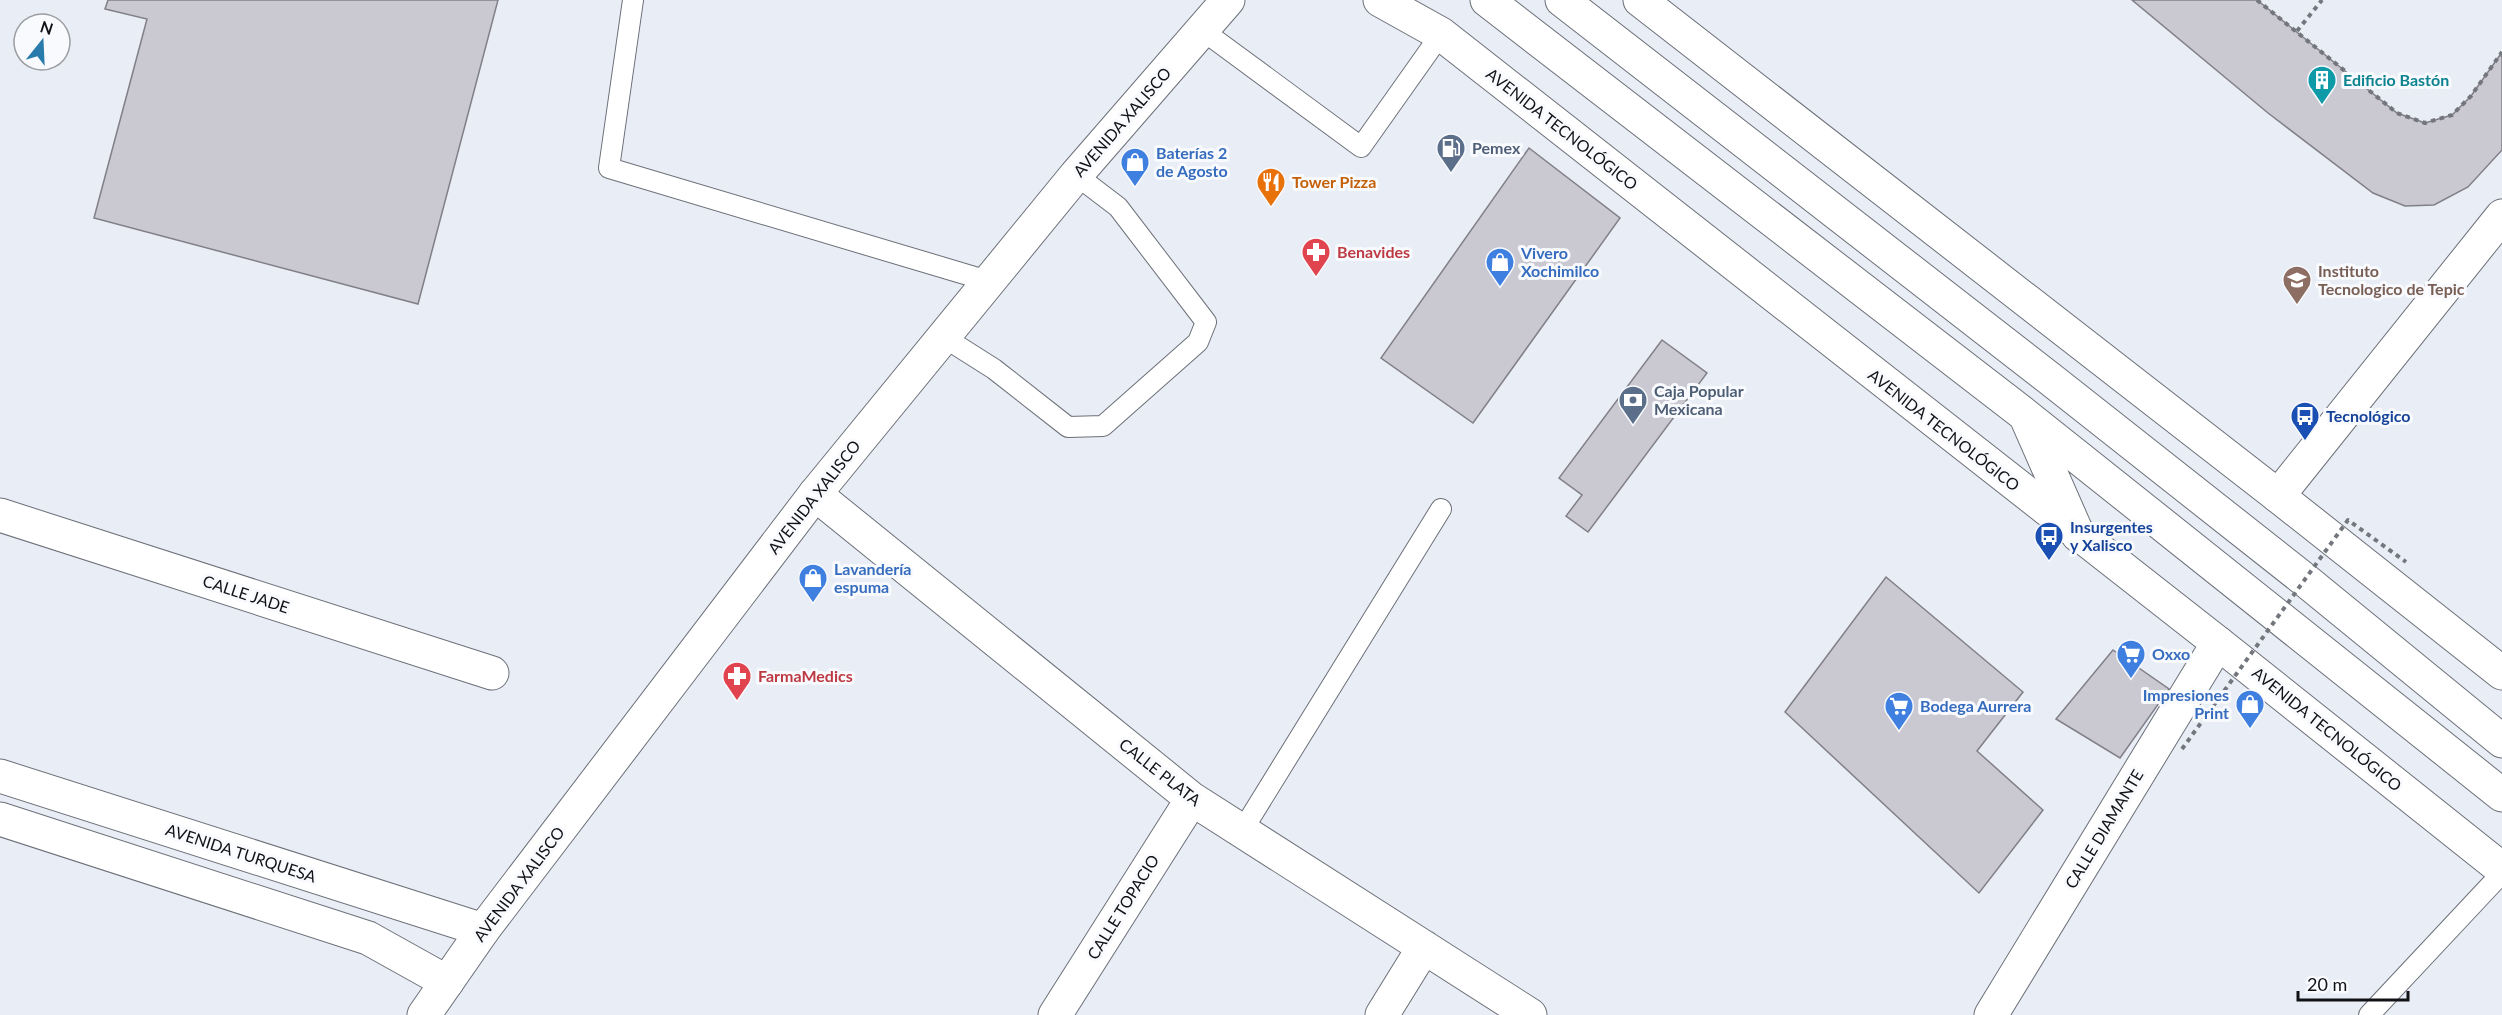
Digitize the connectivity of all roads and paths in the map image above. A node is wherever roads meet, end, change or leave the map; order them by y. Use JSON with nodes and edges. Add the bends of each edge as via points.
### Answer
{"nodes":[{"id":1,"x":633,"y":0,"type":"edge"},
{"id":2,"x":1228,"y":0,"type":"edge"},
{"id":3,"x":1380,"y":0,"type":"edge"},
{"id":4,"x":1487,"y":0,"type":"edge"},
{"id":5,"x":1562,"y":0,"type":"edge"},
{"id":6,"x":1640,"y":0,"type":"edge"},
{"id":7,"x":2258,"y":0,"type":"edge"},
{"id":8,"x":2322,"y":0,"type":"edge"},
{"id":9,"x":1202,"y":30,"type":"junction"},
{"id":10,"x":2297,"y":31,"type":"junction"},
{"id":11,"x":1441,"y":34,"type":"junction"},
{"id":12,"x":2502,"y":52,"type":"edge"},
{"id":13,"x":1076,"y":175,"type":"junction"},
{"id":14,"x":2502,"y":216,"type":"edge"},
{"id":15,"x":988,"y":281,"type":"junction"},
{"id":16,"x":942,"y":336,"type":"junction"},
{"id":17,"x":2025,"y":415,"type":"junction"},
{"id":18,"x":815,"y":494,"type":"junction"},
{"id":19,"x":2278,"y":496,"type":"junction"},
{"id":20,"x":1441,"y":509,"type":"dead end"},
{"id":21,"x":0,"y":516,"type":"edge"},
{"id":22,"x":2078,"y":535,"type":"junction"},
{"id":23,"x":2406,"y":561,"type":"dead end"},
{"id":24,"x":2218,"y":643,"type":"junction"},
{"id":25,"x":492,"y":673,"type":"dead end"},
{"id":26,"x":2502,"y":673,"type":"edge"},
{"id":27,"x":2441,"y":692,"type":"junction"},
{"id":28,"x":2502,"y":709,"type":"edge"},
{"id":29,"x":2502,"y":741,"type":"edge"},
{"id":30,"x":2182,"y":749,"type":"dead end"},
{"id":31,"x":0,"y":776,"type":"edge"},
{"id":32,"x":2502,"y":795,"type":"edge"},
{"id":33,"x":1192,"y":799,"type":"junction"},
{"id":34,"x":0,"y":819,"type":"edge"},
{"id":35,"x":1242,"y":831,"type":"junction"},
{"id":36,"x":2502,"y":869,"type":"edge"},
{"id":37,"x":2502,"y":873,"type":"edge"},
{"id":38,"x":483,"y":930,"type":"junction"},
{"id":39,"x":1424,"y":947,"type":"junction"},
{"id":40,"x":447,"y":982,"type":"junction"},
{"id":41,"x":424,"y":1015,"type":"edge"},
{"id":42,"x":1054,"y":1015,"type":"edge"},
{"id":43,"x":1382,"y":1015,"type":"edge"},
{"id":44,"x":1530,"y":1015,"type":"edge"},
{"id":45,"x":1991,"y":1015,"type":"edge"},
{"id":46,"x":2369,"y":1015,"type":"edge"}],
"edges":[{"from":1,"to":15,"type":"lane","via":[[609,168]]},
{"from":2,"to":9,"type":"main road","name":"AVENIDA XALISCO"},
{"from":3,"to":11,"type":"main road","name":"AVENIDA TECNOLÓGICO"},
{"from":4,"to":17,"type":"main road"},
{"from":5,"to":27,"type":"main road","via":[[2067,392]]},
{"from":6,"to":19,"type":"main road"},
{"from":7,"to":10,"type":"path"},
{"from":8,"to":10,"type":"path"},
{"from":9,"to":11,"type":"lane","via":[[1361,147]]},
{"from":9,"to":13,"type":"main road","name":"AVENIDA XALISCO"},
{"from":10,"to":12,"type":"path","via":[[2397,113],[2425,123],[2452,115],[2471,96]]},
{"from":11,"to":22,"type":"main road","name":"AVENIDA TECNOLÓGICO"},
{"from":13,"to":15,"type":"main road","name":"AVENIDA XALISCO"},
{"from":13,"to":16,"type":"lane","via":[[1118,207],[1206,322],[1198,342],[1103,426],[1068,427],[994,369]]},
{"from":14,"to":19,"type":"main road"},
{"from":15,"to":16,"type":"main road","name":"AVENIDA XALISCO"},
{"from":16,"to":18,"type":"main road","name":"AVENIDA XALISCO"},
{"from":17,"to":22,"type":"main road"},
{"from":17,"to":32,"type":"main road"},
{"from":18,"to":33,"type":"main road","name":"CALLE PLATA"},
{"from":18,"to":38,"type":"main road","name":"AVENIDA XALISCO"},
{"from":19,"to":26,"type":"main road"},
{"from":20,"to":35,"type":"lane"},
{"from":21,"to":25,"type":"main road","name":"CALLE JADE"},
{"from":22,"to":24,"type":"main road","name":"AVENIDA TECNOLÓGICO"},
{"from":23,"to":30,"type":"path","bridge":true,"via":[[2348,520]]},
{"from":24,"to":36,"type":"main road","name":"AVENIDA TECNOLÓGICO"},
{"from":24,"to":45,"type":"main road","name":"CALLE DIAMANTE"},
{"from":27,"to":28,"type":"main road"},
{"from":27,"to":29,"type":"main road"},
{"from":31,"to":38,"type":"main road","name":"AVENIDA TURQUESA"},
{"from":33,"to":35,"type":"main road","name":"CALLE PLATA"},
{"from":33,"to":42,"type":"main road","name":"CALLE TOPACIO"},
{"from":34,"to":40,"type":"main road","via":[[368,938]]},
{"from":35,"to":39,"type":"main road","name":"CALLE PLATA"},
{"from":37,"to":46,"type":"lane"},
{"from":38,"to":40,"type":"main road","name":"AVENIDA XALISCO"},
{"from":39,"to":43,"type":"main road"},
{"from":39,"to":44,"type":"main road","name":"CALLE PLATA"},
{"from":40,"to":41,"type":"main road","name":"AVENIDA XALISCO"}]}
